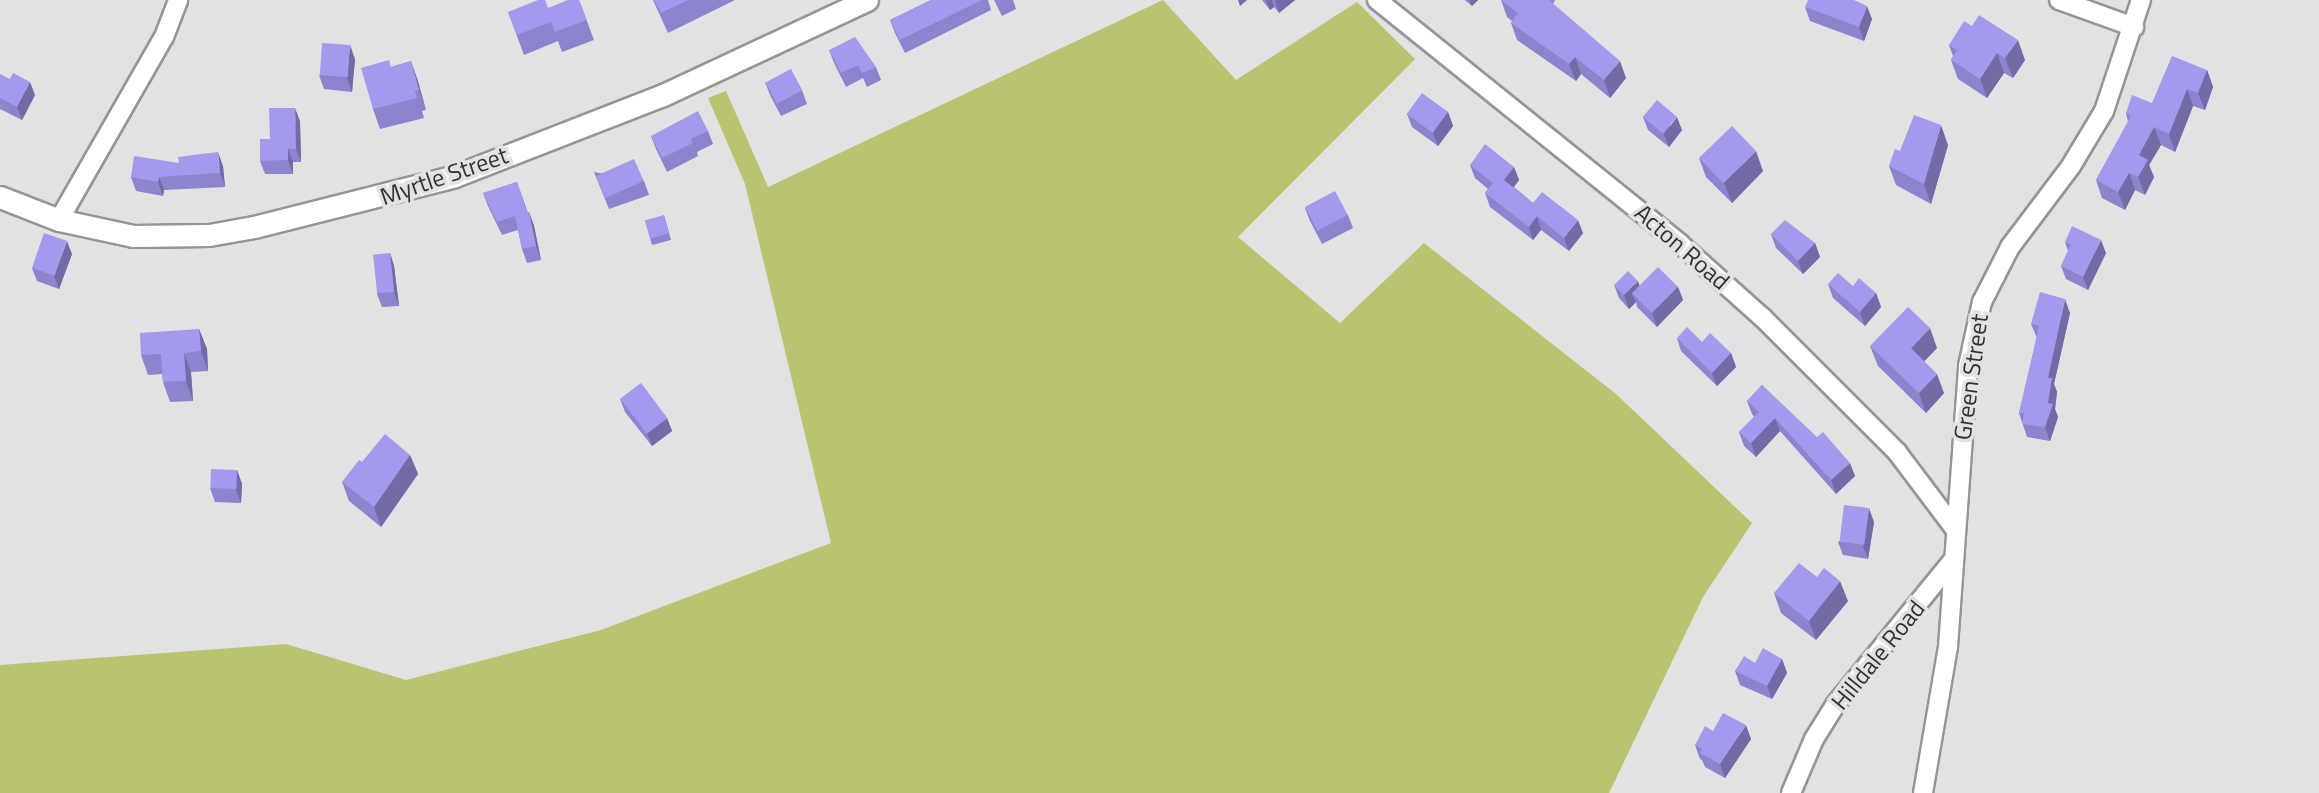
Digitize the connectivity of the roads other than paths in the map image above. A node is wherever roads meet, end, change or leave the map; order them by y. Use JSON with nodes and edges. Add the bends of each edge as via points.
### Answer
{"nodes":[{"id":1,"x":178,"y":0,"type":"edge"},
{"id":2,"x":867,"y":0,"type":"edge"},
{"id":3,"x":1377,"y":0,"type":"edge"},
{"id":4,"x":2059,"y":0,"type":"edge"},
{"id":5,"x":2141,"y":0,"type":"edge"},
{"id":6,"x":2134,"y":27,"type":"junction"},
{"id":7,"x":0,"y":197,"type":"edge"},
{"id":8,"x":59,"y":220,"type":"junction"},
{"id":9,"x":1955,"y":529,"type":"junction"},
{"id":10,"x":1954,"y":559,"type":"junction"},
{"id":11,"x":1791,"y":793,"type":"edge"},
{"id":12,"x":1923,"y":793,"type":"edge"}],
"edges":[{"from":1,"to":8,"type":"street","via":[[164,37]]},
{"from":2,"to":8,"type":"street","name":"Myrtle Street","via":[[663,95],[414,189],[209,235],[133,236]]},
{"from":3,"to":9,"type":"street","name":"Acton Road","via":[[1671,236],[1762,317],[1842,392],[1897,452]]},
{"from":4,"to":6,"type":"street"},
{"from":5,"to":6,"type":"street","name":"Green Street"},
{"from":6,"to":9,"type":"street","name":"Green Street","via":[[2104,111],[2071,166],[2010,247],[1982,302],[1968,366]]},
{"from":7,"to":8,"type":"street","name":"Myrtle Street"},
{"from":9,"to":10,"type":"street","name":"Green Street"},
{"from":10,"to":11,"type":"street","name":"Hilldale Road","via":[[1835,705],[1814,739]]},
{"from":10,"to":12,"type":"street","name":"Green Street","via":[[1948,647]]}]}
